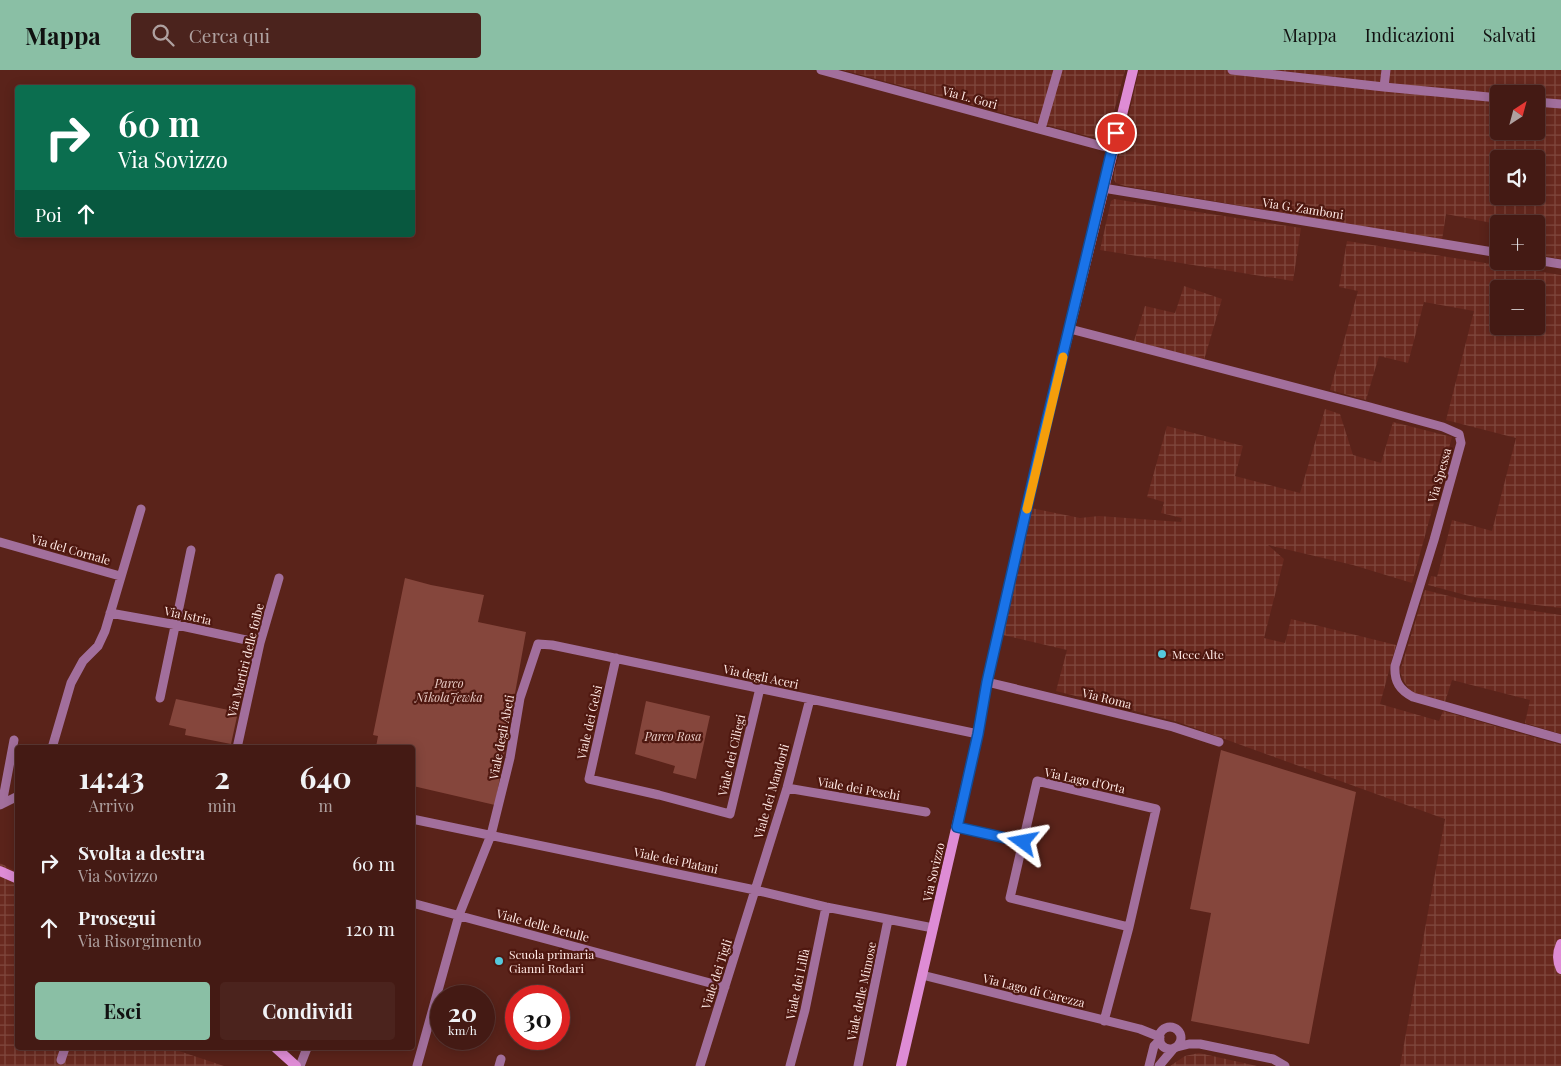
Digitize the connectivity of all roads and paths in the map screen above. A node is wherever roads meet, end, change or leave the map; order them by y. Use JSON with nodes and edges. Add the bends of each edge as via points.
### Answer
{"nodes":[{"id":1,"x":821,"y":70,"type":"edge"},
{"id":2,"x":1058,"y":70,"type":"edge"},
{"id":3,"x":1133,"y":70,"type":"edge"},
{"id":4,"x":1232,"y":70,"type":"edge"},
{"id":5,"x":1386,"y":70,"type":"edge"},
{"id":6,"x":1384,"y":88,"type":"junction"},
{"id":7,"x":1490,"y":97,"type":"edge"},
{"id":8,"x":1545,"y":103,"type":"edge"},
{"id":9,"x":1561,"y":104,"type":"edge"},
{"id":10,"x":1042,"y":129,"type":"junction"},
{"id":11,"x":1113,"y":149,"type":"junction"},
{"id":12,"x":1103,"y":188,"type":"junction"},
{"id":13,"x":1490,"y":252,"type":"edge"},
{"id":14,"x":1545,"y":261,"type":"edge"},
{"id":15,"x":1561,"y":264,"type":"edge"},
{"id":16,"x":1070,"y":329,"type":"junction"},
{"id":17,"x":141,"y":508,"type":"dead end"},
{"id":18,"x":0,"y":542,"type":"edge"},
{"id":19,"x":191,"y":550,"type":"dead end"},
{"id":20,"x":120,"y":576,"type":"junction"},
{"id":21,"x":279,"y":578,"type":"dead end"},
{"id":22,"x":110,"y":613,"type":"junction"},
{"id":23,"x":174,"y":624,"type":"junction"},
{"id":24,"x":260,"y":643,"type":"junction"},
{"id":25,"x":538,"y":644,"type":"joint"},
{"id":26,"x":616,"y":658,"type":"junction"},
{"id":27,"x":987,"y":682,"type":"junction"},
{"id":28,"x":760,"y":688,"type":"junction"},
{"id":29,"x":160,"y":698,"type":"dead end"},
{"id":30,"x":810,"y":699,"type":"junction"},
{"id":31,"x":978,"y":734,"type":"junction"},
{"id":32,"x":1561,"y":739,"type":"edge"},
{"id":33,"x":14,"y":740,"type":"dead end"},
{"id":34,"x":1219,"y":742,"type":"dead end"},
{"id":35,"x":53,"y":745,"type":"edge"},
{"id":36,"x":238,"y":745,"type":"edge"},
{"id":37,"x":787,"y":788,"type":"junction"},
{"id":38,"x":659,"y":795,"type":"joint"},
{"id":39,"x":15,"y":797,"type":"edge"},
{"id":40,"x":1,"y":804,"type":"edge"},
{"id":41,"x":926,"y":812,"type":"dead end"},
{"id":42,"x":415,"y":820,"type":"edge"},
{"id":43,"x":957,"y":827,"type":"junction"},
{"id":44,"x":491,"y":835,"type":"junction"},
{"id":45,"x":1023,"y":842,"type":"junction"},
{"id":46,"x":0,"y":871,"type":"edge"},
{"id":47,"x":15,"y":878,"type":"edge"},
{"id":48,"x":755,"y":890,"type":"junction"},
{"id":49,"x":415,"y":904,"type":"edge"},
{"id":50,"x":826,"y":907,"type":"junction"},
{"id":51,"x":459,"y":915,"type":"junction"},
{"id":52,"x":888,"y":920,"type":"junction"},
{"id":53,"x":1129,"y":927,"type":"junction"},
{"id":54,"x":933,"y":928,"type":"junction"},
{"id":55,"x":1561,"y":944,"type":"edge"},
{"id":56,"x":1561,"y":969,"type":"edge"},
{"id":57,"x":922,"y":975,"type":"junction"},
{"id":58,"x":725,"y":987,"type":"junction"},
{"id":59,"x":1104,"y":1020,"type":"junction"},
{"id":60,"x":1180,"y":1033,"type":"junction"},
{"id":61,"x":1161,"y":1036,"type":"junction"},
{"id":62,"x":1200,"y":1044,"type":"junction"},
{"id":63,"x":1176,"y":1048,"type":"junction"},
{"id":64,"x":64,"y":1050,"type":"edge"},
{"id":65,"x":278,"y":1050,"type":"edge"},
{"id":66,"x":306,"y":1050,"type":"edge"},
{"id":67,"x":61,"y":1060,"type":"dead end"},
{"id":68,"x":296,"y":1066,"type":"edge"},
{"id":69,"x":300,"y":1066,"type":"edge"},
{"id":70,"x":417,"y":1066,"type":"edge"},
{"id":71,"x":700,"y":1066,"type":"edge"},
{"id":72,"x":790,"y":1066,"type":"edge"},
{"id":73,"x":858,"y":1066,"type":"edge"},
{"id":74,"x":900,"y":1066,"type":"edge"},
{"id":75,"x":1149,"y":1066,"type":"edge"},
{"id":76,"x":1159,"y":1066,"type":"edge"},
{"id":77,"x":1285,"y":1066,"type":"edge"}],
"edges":[{"from":1,"to":10,"type":"street","name":"Via L. Gori"},
{"from":2,"to":10,"type":"street"},
{"from":3,"to":11,"type":"street","name":"Via Sovizzo"},
{"from":4,"to":6,"type":"street"},
{"from":5,"to":6,"type":"street"},
{"from":6,"to":7,"type":"street"},
{"from":8,"to":9,"type":"street"},
{"from":10,"to":11,"type":"street","name":"Via L. Gori"},
{"from":11,"to":12,"type":"street","name":"Via Sovizzo"},
{"from":12,"to":13,"type":"street","name":"Via G. Zamboni"},
{"from":12,"to":16,"type":"street","name":"Via Sovizzo"},
{"from":14,"to":15,"type":"street"},
{"from":16,"to":27,"type":"street","name":"Via Sovizzo"},
{"from":16,"to":32,"type":"street","name":"Via Spessa","via":[[1370,407],[1459,434],[1461,444],[1396,666],[1396,680],[1404,692],[1413,697]]},
{"from":17,"to":20,"type":"street","name":"Via del Cornale"},
{"from":18,"to":20,"type":"street","name":"Via del Cornale"},
{"from":19,"to":23,"type":"street"},
{"from":20,"to":22,"type":"street","name":"Via del Cornale"},
{"from":21,"to":24,"type":"street","name":"Via Martiri delle foibe"},
{"from":22,"to":23,"type":"street","name":"Via Istria"},
{"from":22,"to":35,"type":"street","name":"Via del Cornale","via":[[98,646],[83,661],[71,683]]},
{"from":23,"to":24,"type":"street","name":"Via Istria"},
{"from":23,"to":29,"type":"street"},
{"from":24,"to":36,"type":"street","name":"Via Martiri delle foibe"},
{"from":25,"to":26,"type":"street","name":"Via degli Aceri"},
{"from":25,"to":44,"type":"street","name":"Viale degli Abeti","via":[[520,698],[510,758]]},
{"from":26,"to":28,"type":"street","name":"Via degli Aceri"},
{"from":26,"to":38,"type":"street","name":"Viale dei Gelsi","via":[[589,779]]},
{"from":27,"to":31,"type":"street","name":"Via Sovizzo"},
{"from":27,"to":34,"type":"street","name":"Via Roma","via":[[1173,727]]},
{"from":28,"to":30,"type":"street","name":"Via degli Aceri"},
{"from":28,"to":38,"type":"street","name":"Viale dei Ciliegi","via":[[730,814]]},
{"from":30,"to":31,"type":"street","name":"Via degli Aceri"},
{"from":30,"to":37,"type":"street","name":"Viale dei Mandorli"},
{"from":31,"to":43,"type":"street","name":"Via Sovizzo"},
{"from":33,"to":40,"type":"street"},
{"from":37,"to":41,"type":"street","name":"Viale dei Peschi"},
{"from":37,"to":48,"type":"street","name":"Viale dei Mandorli"},
{"from":39,"to":40,"type":"street"},
{"from":42,"to":44,"type":"street","name":"Viale dei Platani"},
{"from":43,"to":45,"type":"street"},
{"from":43,"to":54,"type":"street","name":"Via Sovizzo"},
{"from":44,"to":48,"type":"street","name":"Viale dei Platani"},
{"from":44,"to":51,"type":"street","name":"Viale degli Abeti"},
{"from":45,"to":53,"type":"street","name":"Via Lago d'Orta","via":[[1010,898]]},
{"from":45,"to":53,"type":"street","name":"Via Lago d'Orta","via":[[1037,781],[1156,809]]},
{"from":46,"to":47,"type":"street"},
{"from":48,"to":50,"type":"street","name":"Viale dei Platani"},
{"from":48,"to":58,"type":"street","name":"Viale dei Tigli"},
{"from":49,"to":51,"type":"street","name":"Viale delle Betulle"},
{"from":50,"to":52,"type":"street","name":"Viale dei Platani"},
{"from":50,"to":72,"type":"street","name":"Viale dei Lillà"},
{"from":51,"to":58,"type":"street","name":"Viale delle Betulle"},
{"from":51,"to":70,"type":"street","name":"Viale degli Abeti"},
{"from":52,"to":54,"type":"street","name":"Viale dei Platani"},
{"from":52,"to":73,"type":"street","name":"Viale delle Mimose"},
{"from":53,"to":59,"type":"street","name":"Via Lago d'Orta"},
{"from":54,"to":57,"type":"street","name":"Via Sovizzo"},
{"from":55,"to":56,"type":"street","via":[[1558,952]]},
{"from":57,"to":59,"type":"street","name":"Via Lago di Carezza"},
{"from":57,"to":74,"type":"street","name":"Via Sovizzo"},
{"from":58,"to":71,"type":"street","name":"Viale dei Tigli"},
{"from":59,"to":61,"type":"street","name":"Via Lago di Carezza"},
{"from":60,"to":61,"type":"street","via":[[1174,1028],[1167,1028]]},
{"from":60,"to":62,"type":"street"},
{"from":60,"to":63,"type":"street","via":[[1181,1040]]},
{"from":61,"to":63,"type":"street","via":[[1161,1044],[1166,1048]]},
{"from":61,"to":75,"type":"street","via":[[1154,1046]]},
{"from":62,"to":63,"type":"street"},
{"from":62,"to":77,"type":"street","via":[[1265,1057]]},
{"from":63,"to":76,"type":"street"},
{"from":64,"to":67,"type":"street"},
{"from":65,"to":68,"type":"street"},
{"from":66,"to":69,"type":"street"}]}
